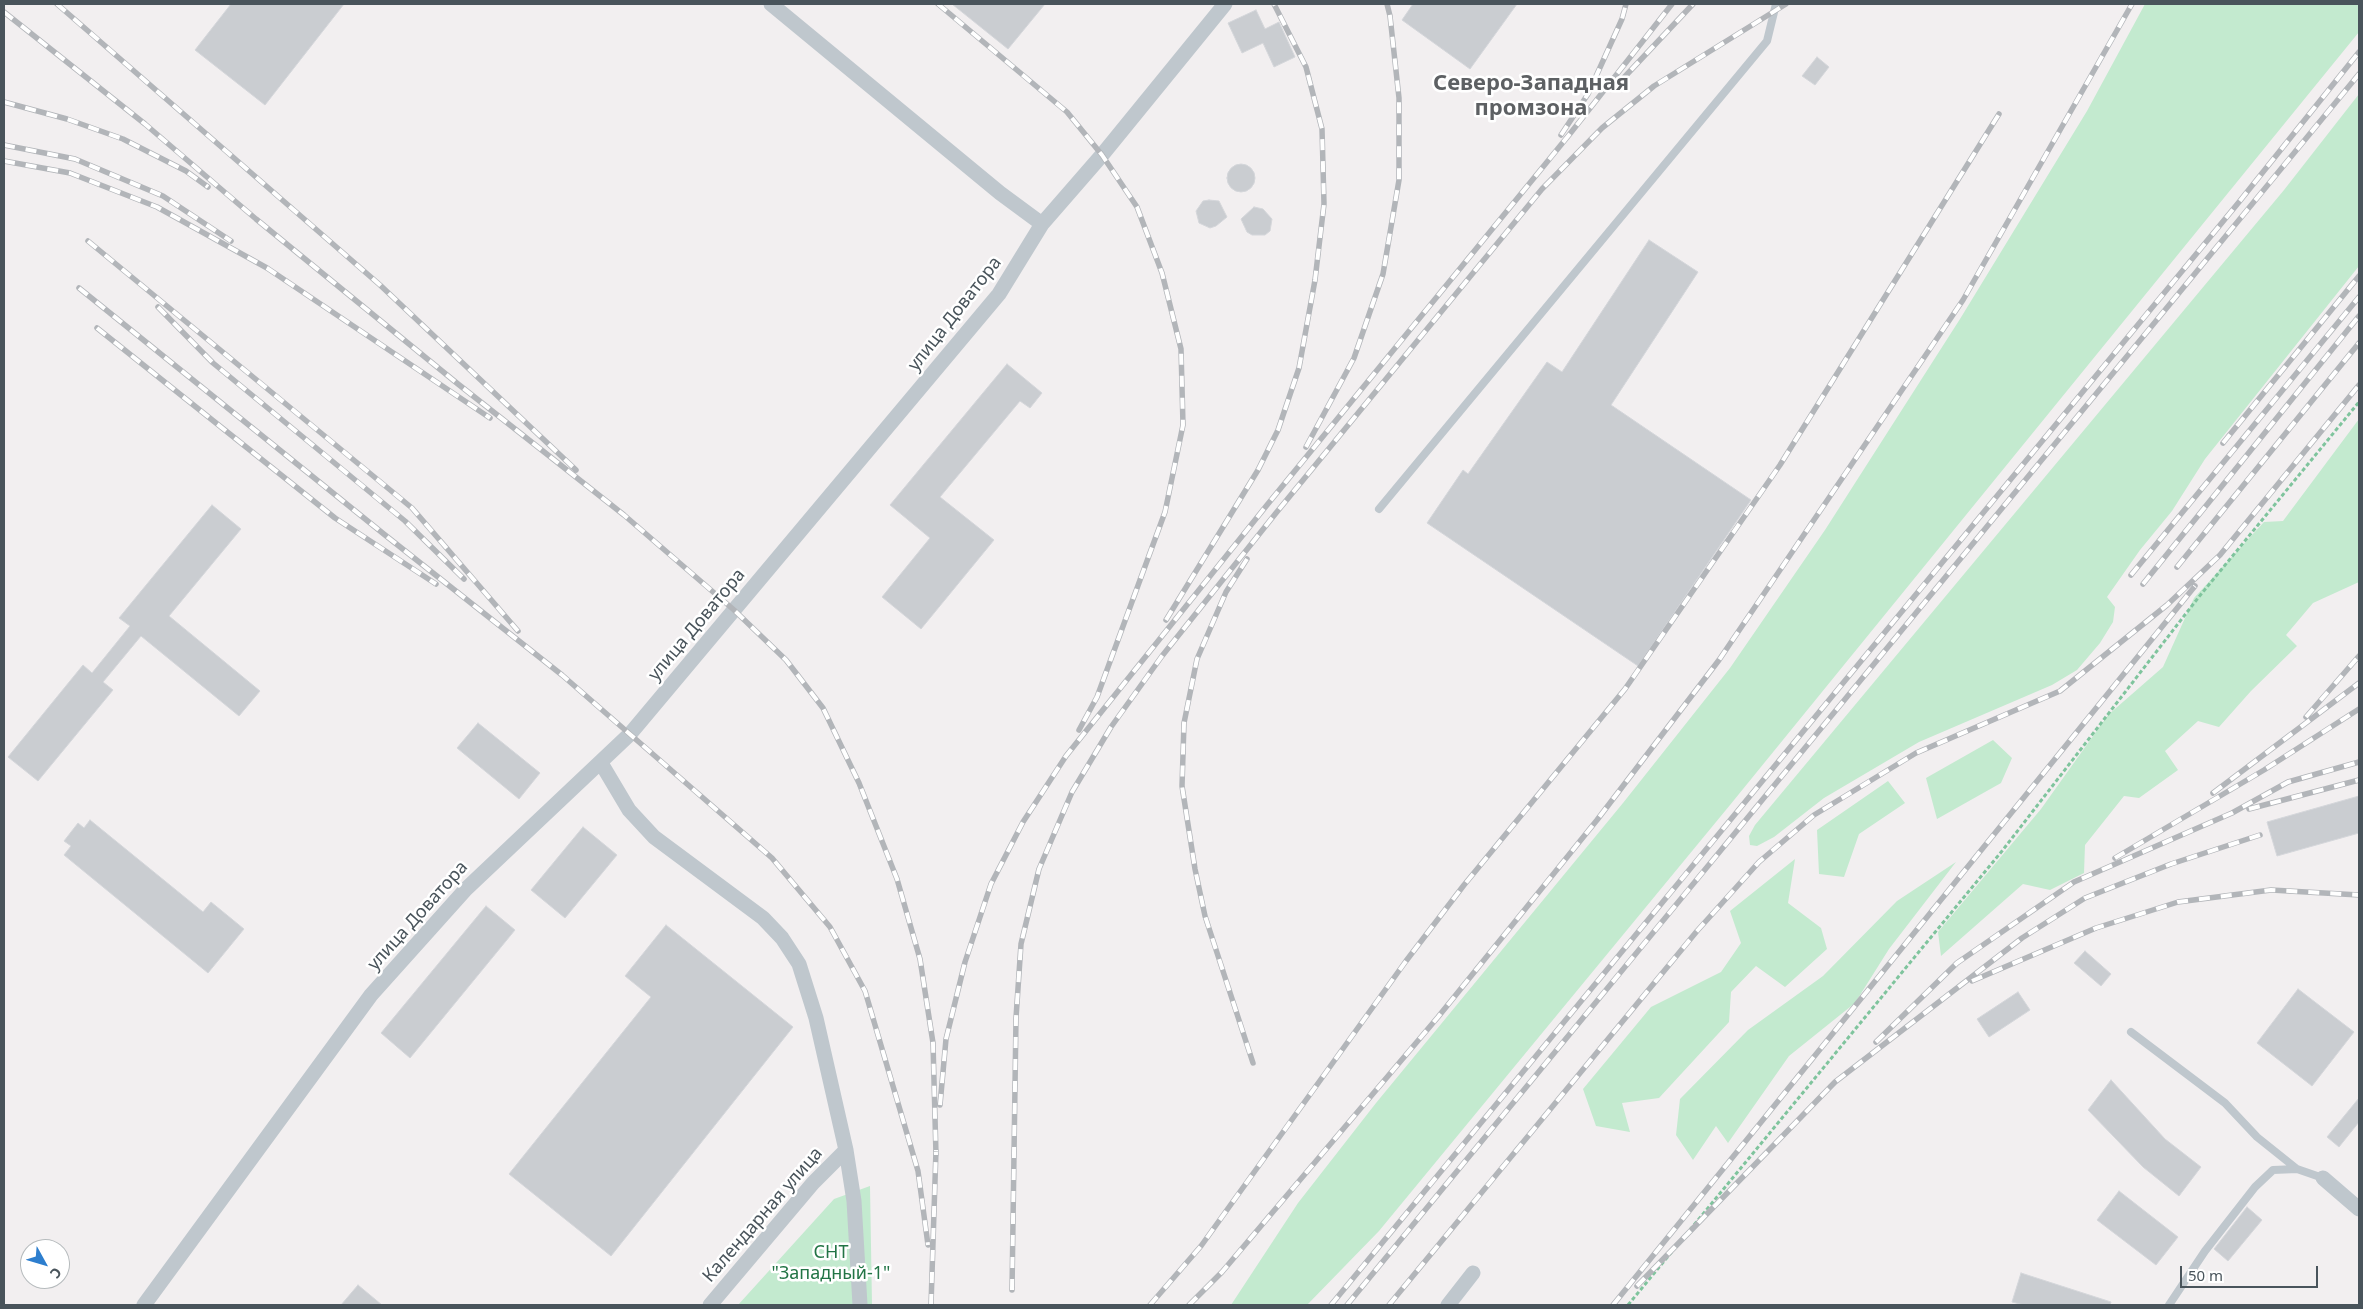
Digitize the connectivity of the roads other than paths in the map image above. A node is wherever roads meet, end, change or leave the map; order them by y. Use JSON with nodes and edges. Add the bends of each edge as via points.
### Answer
{"nodes":[{"id":1,"x":771,"y":4,"type":"edge"},
{"id":2,"x":1226,"y":4,"type":"edge"},
{"id":3,"x":1776,"y":4,"type":"edge"},
{"id":4,"x":1042,"y":224,"type":"junction"},
{"id":5,"x":1379,"y":509,"type":"dead end"},
{"id":6,"x":601,"y":763,"type":"junction"},
{"id":7,"x":2131,"y":1032,"type":"dead end"},
{"id":8,"x":846,"y":1150,"type":"junction"},
{"id":9,"x":2298,"y":1169,"type":"junction"},
{"id":10,"x":2323,"y":1178,"type":"joint"},
{"id":11,"x":2359,"y":1209,"type":"edge"},
{"id":12,"x":1473,"y":1273,"type":"dead end"},
{"id":13,"x":144,"y":1305,"type":"edge"},
{"id":14,"x":710,"y":1305,"type":"edge"},
{"id":15,"x":860,"y":1305,"type":"edge"},
{"id":16,"x":1448,"y":1305,"type":"edge"},
{"id":17,"x":2169,"y":1305,"type":"edge"}],
"edges":[{"from":1,"to":4,"type":"street"},
{"from":2,"to":4,"type":"street","name":"улица Доватора"},
{"from":3,"to":5,"type":"lane","via":[[1766,40]]},
{"from":4,"to":6,"type":"street","name":"улица Доватора","via":[[999,294],[630,734]]},
{"from":6,"to":8,"type":"street","via":[[629,810],[654,837],[763,918],[782,938],[799,964],[816,1018]]},
{"from":6,"to":13,"type":"street","name":"улица Доватора","via":[[466,889],[371,995]]},
{"from":7,"to":9,"type":"lane","via":[[2225,1102],[2257,1137]]},
{"from":8,"to":14,"type":"street","name":"Календарная улица","via":[[813,1183]]},
{"from":8,"to":15,"type":"street","via":[[854,1201]]},
{"from":9,"to":10,"type":"lane"},
{"from":9,"to":17,"type":"lane","via":[[2273,1170],[2255,1187],[2205,1251]]},
{"from":10,"to":11,"type":"street"},
{"from":12,"to":16,"type":"street"}]}
